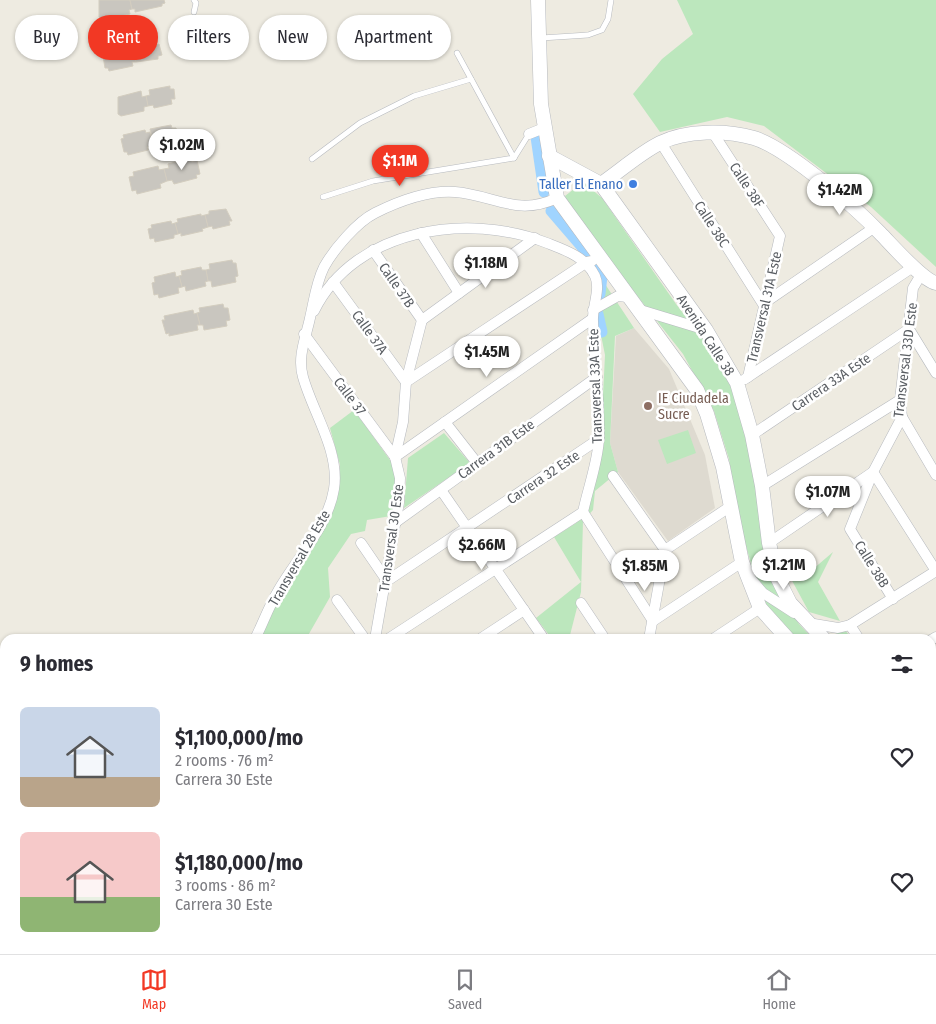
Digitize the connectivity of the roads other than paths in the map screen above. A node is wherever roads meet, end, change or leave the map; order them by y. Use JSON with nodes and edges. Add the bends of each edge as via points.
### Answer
{"nodes":[{"id":1,"x":194,"y":0,"type":"edge"},
{"id":2,"x":538,"y":0,"type":"edge"},
{"id":3,"x":611,"y":0,"type":"edge"},
{"id":4,"x":194,"y":12,"type":"dead end"},
{"id":5,"x":538,"y":38,"type":"junction"},
{"id":6,"x":457,"y":53,"type":"dead end"},
{"id":7,"x":471,"y":79,"type":"junction"},
{"id":8,"x":544,"y":128,"type":"junction"},
{"id":9,"x":714,"y":133,"type":"junction"},
{"id":10,"x":529,"y":134,"type":"joint"},
{"id":11,"x":661,"y":143,"type":"junction"},
{"id":12,"x":549,"y":156,"type":"junction"},
{"id":13,"x":514,"y":158,"type":"junction"},
{"id":14,"x":312,"y":159,"type":"dead end"},
{"id":15,"x":601,"y":184,"type":"junction"},
{"id":16,"x":323,"y":197,"type":"dead end"},
{"id":17,"x":557,"y":198,"type":"junction"},
{"id":18,"x":875,"y":227,"type":"junction"},
{"id":19,"x":421,"y":233,"type":"junction"},
{"id":20,"x":780,"y":236,"type":"joint"},
{"id":21,"x":534,"y":238,"type":"junction"},
{"id":22,"x":372,"y":250,"type":"junction"},
{"id":23,"x":594,"y":261,"type":"junction"},
{"id":24,"x":928,"y":279,"type":"edge"},
{"id":25,"x":334,"y":282,"type":"junction"},
{"id":26,"x":460,"y":293,"type":"junction"},
{"id":27,"x":628,"y":297,"type":"junction"},
{"id":28,"x":763,"y":304,"type":"junction"},
{"id":29,"x":637,"y":308,"type":"junction"},
{"id":30,"x":593,"y":315,"type":"junction"},
{"id":31,"x":310,"y":319,"type":"junction"},
{"id":32,"x":422,"y":320,"type":"junction"},
{"id":33,"x":909,"y":329,"type":"junction"},
{"id":34,"x":706,"y":330,"type":"junction"},
{"id":35,"x":304,"y":334,"type":"junction"},
{"id":36,"x":936,"y":373,"type":"edge"},
{"id":37,"x":596,"y":377,"type":"junction"},
{"id":38,"x":742,"y":380,"type":"junction"},
{"id":39,"x":406,"y":382,"type":"junction"},
{"id":40,"x":900,"y":400,"type":"junction"},
{"id":41,"x":902,"y":417,"type":"junction"},
{"id":42,"x":445,"y":422,"type":"junction"},
{"id":43,"x":752,"y":435,"type":"junction"},
{"id":44,"x":599,"y":439,"type":"junction"},
{"id":45,"x":395,"y":457,"type":"junction"},
{"id":46,"x":477,"y":463,"type":"junction"},
{"id":47,"x":873,"y":472,"type":"junction"},
{"id":48,"x":936,"y":475,"type":"edge"},
{"id":49,"x":613,"y":476,"type":"dead end"},
{"id":50,"x":762,"y":486,"type":"junction"},
{"id":51,"x":441,"y":490,"type":"junction"},
{"id":52,"x":731,"y":506,"type":"junction"},
{"id":53,"x":583,"y":512,"type":"junction"},
{"id":54,"x":396,"y":522,"type":"junction"},
{"id":55,"x":467,"y":527,"type":"junction"},
{"id":56,"x":850,"y":529,"type":"joint"},
{"id":57,"x":361,"y":543,"type":"dead end"},
{"id":58,"x":768,"y":543,"type":"junction"},
{"id":59,"x":665,"y":550,"type":"junction"},
{"id":60,"x":744,"y":567,"type":"junction"},
{"id":61,"x":496,"y":569,"type":"junction"},
{"id":62,"x":936,"y":571,"type":"edge"},
{"id":63,"x":386,"y":581,"type":"junction"},
{"id":64,"x":893,"y":599,"type":"junction"},
{"id":65,"x":337,"y":600,"type":"dead end"},
{"id":66,"x":581,"y":603,"type":"dead end"},
{"id":67,"x":760,"y":608,"type":"junction"},
{"id":68,"x":524,"y":610,"type":"junction"},
{"id":69,"x":653,"y":621,"type":"junction"},
{"id":70,"x":809,"y":624,"type":"junction"},
{"id":71,"x":850,"y":625,"type":"junction"},
{"id":72,"x":257,"y":634,"type":"edge"},
{"id":73,"x":361,"y":634,"type":"edge"},
{"id":74,"x":376,"y":634,"type":"edge"},
{"id":75,"x":396,"y":634,"type":"edge"},
{"id":76,"x":488,"y":634,"type":"edge"},
{"id":77,"x":541,"y":634,"type":"edge"},
{"id":78,"x":602,"y":634,"type":"edge"},
{"id":79,"x":650,"y":634,"type":"edge"},
{"id":80,"x":721,"y":634,"type":"edge"},
{"id":81,"x":783,"y":634,"type":"edge"},
{"id":82,"x":819,"y":634,"type":"edge"},
{"id":83,"x":856,"y":634,"type":"edge"}],
"edges":[{"from":1,"to":4,"type":"lane"},
{"from":2,"to":5,"type":"street"},
{"from":3,"to":5,"type":"lane","via":[[608,19],[602,30],[588,35]]},
{"from":5,"to":8,"type":"street"},
{"from":6,"to":7,"type":"lane"},
{"from":7,"to":13,"type":"lane"},
{"from":7,"to":14,"type":"lane","via":[[414,96],[368,119]]},
{"from":8,"to":10,"type":"street"},
{"from":8,"to":12,"type":"street"},
{"from":9,"to":11,"type":"street"},
{"from":9,"to":18,"type":"street","via":[[755,138],[778,150]]},
{"from":9,"to":20,"type":"street","name":"Calle 38F"},
{"from":10,"to":13,"type":"lane"},
{"from":11,"to":15,"type":"street"},
{"from":11,"to":28,"type":"street","name":"Calle 38C"},
{"from":12,"to":15,"type":"street","name":"Avenida Calle 38"},
{"from":12,"to":17,"type":"street"},
{"from":13,"to":16,"type":"lane","via":[[373,181]]},
{"from":15,"to":34,"type":"street","name":"Avenida Calle 38"},
{"from":17,"to":23,"type":"street"},
{"from":17,"to":31,"type":"street","name":"Transversal 28 Este","via":[[542,206],[526,207],[453,192],[405,198],[372,214],[352,230],[324,267]]},
{"from":18,"to":24,"type":"street"},
{"from":18,"to":28,"type":"street"},
{"from":19,"to":21,"type":"street","via":[[482,229]]},
{"from":19,"to":22,"type":"street","via":[[396,239]]},
{"from":19,"to":26,"type":"street"},
{"from":20,"to":28,"type":"street","name":"Transversal 31A Este"},
{"from":21,"to":23,"type":"street"},
{"from":21,"to":26,"type":"street"},
{"from":22,"to":25,"type":"street"},
{"from":22,"to":32,"type":"street","name":"Calle 37B"},
{"from":23,"to":27,"type":"street"},
{"from":23,"to":30,"type":"street","name":"Transversal 33A Este","via":[[597,284]]},
{"from":23,"to":39,"type":"street"},
{"from":24,"to":33,"type":"street","name":"Transversal 33D Este","via":[[913,288]]},
{"from":24,"to":38,"type":"street"},
{"from":25,"to":31,"type":"street"},
{"from":25,"to":39,"type":"street","name":"Calle 37A"},
{"from":26,"to":32,"type":"street"},
{"from":27,"to":29,"type":"street"},
{"from":27,"to":30,"type":"street","via":[[618,296]]},
{"from":28,"to":38,"type":"street","name":"Transversal 31A Este"},
{"from":29,"to":34,"type":"street"},
{"from":29,"to":52,"type":"street","via":[[697,390],[708,414]]},
{"from":30,"to":37,"type":"street","name":"Transversal 33A Este"},
{"from":30,"to":42,"type":"street"},
{"from":31,"to":35,"type":"street","name":"Transversal 28 Este"},
{"from":32,"to":39,"type":"street","name":"Transversal 30 Este"},
{"from":33,"to":36,"type":"street"},
{"from":33,"to":40,"type":"street","name":"Transversal 33D Este"},
{"from":33,"to":43,"type":"street","name":"Carrera 33A Este"},
{"from":34,"to":38,"type":"street","name":"Avenida Calle 38"},
{"from":35,"to":45,"type":"street","name":"Calle 37"},
{"from":35,"to":72,"type":"street","name":"Transversal 28 Este","via":[[302,375],[331,452],[334,488],[329,508],[278,591]]},
{"from":37,"to":44,"type":"street","name":"Transversal 33A Este"},
{"from":37,"to":46,"type":"street","name":"Carrera 31B Este"},
{"from":38,"to":43,"type":"street","name":"Avenida Calle 38"},
{"from":39,"to":45,"type":"street","name":"Transversal 30 Este","via":[[404,422]]},
{"from":40,"to":41,"type":"street","name":"Transversal 33D Este"},
{"from":40,"to":50,"type":"street"},
{"from":41,"to":47,"type":"street","name":"Transversal 33D Este"},
{"from":41,"to":48,"type":"street"},
{"from":42,"to":45,"type":"street"},
{"from":42,"to":46,"type":"street"},
{"from":43,"to":50,"type":"street","name":"Avenida Calle 38"},
{"from":44,"to":53,"type":"street","name":"Transversal 33A Este"},
{"from":44,"to":55,"type":"street","name":"Carrera 32 Este"},
{"from":45,"to":54,"type":"street","name":"Transversal 30 Este","via":[[400,478]]},
{"from":46,"to":51,"type":"street","name":"Carrera 31B Este"},
{"from":47,"to":56,"type":"street","name":"Transversal 33D Este"},
{"from":47,"to":58,"type":"street"},
{"from":47,"to":62,"type":"street"},
{"from":49,"to":59,"type":"street"},
{"from":50,"to":58,"type":"street","name":"Avenida Calle 38"},
{"from":51,"to":54,"type":"street","name":"Carrera 31B Este"},
{"from":51,"to":55,"type":"street"},
{"from":52,"to":59,"type":"street"},
{"from":52,"to":60,"type":"street"},
{"from":53,"to":61,"type":"street"},
{"from":53,"to":69,"type":"street"},
{"from":54,"to":63,"type":"street","name":"Transversal 30 Este"},
{"from":55,"to":61,"type":"street"},
{"from":55,"to":63,"type":"street","name":"Carrera 32 Este"},
{"from":56,"to":64,"type":"street","name":"Calle 38B"},
{"from":57,"to":63,"type":"street"},
{"from":58,"to":70,"type":"street","name":"Avenida Calle 38","via":[[777,577],[790,602]]},
{"from":59,"to":69,"type":"street"},
{"from":60,"to":67,"type":"street"},
{"from":60,"to":69,"type":"street"},
{"from":60,"to":70,"type":"street","via":[[763,593]]},
{"from":61,"to":68,"type":"street"},
{"from":61,"to":75,"type":"street"},
{"from":62,"to":64,"type":"street"},
{"from":63,"to":74,"type":"street","name":"Transversal 30 Este"},
{"from":64,"to":71,"type":"street"},
{"from":65,"to":73,"type":"street"},
{"from":66,"to":78,"type":"street"},
{"from":67,"to":80,"type":"street"},
{"from":67,"to":81,"type":"street"},
{"from":68,"to":76,"type":"street"},
{"from":68,"to":77,"type":"street"},
{"from":69,"to":79,"type":"street"},
{"from":70,"to":71,"type":"street","via":[[838,628]]},
{"from":70,"to":82,"type":"street","name":"Avenida Calle 38"},
{"from":71,"to":83,"type":"street"}]}
